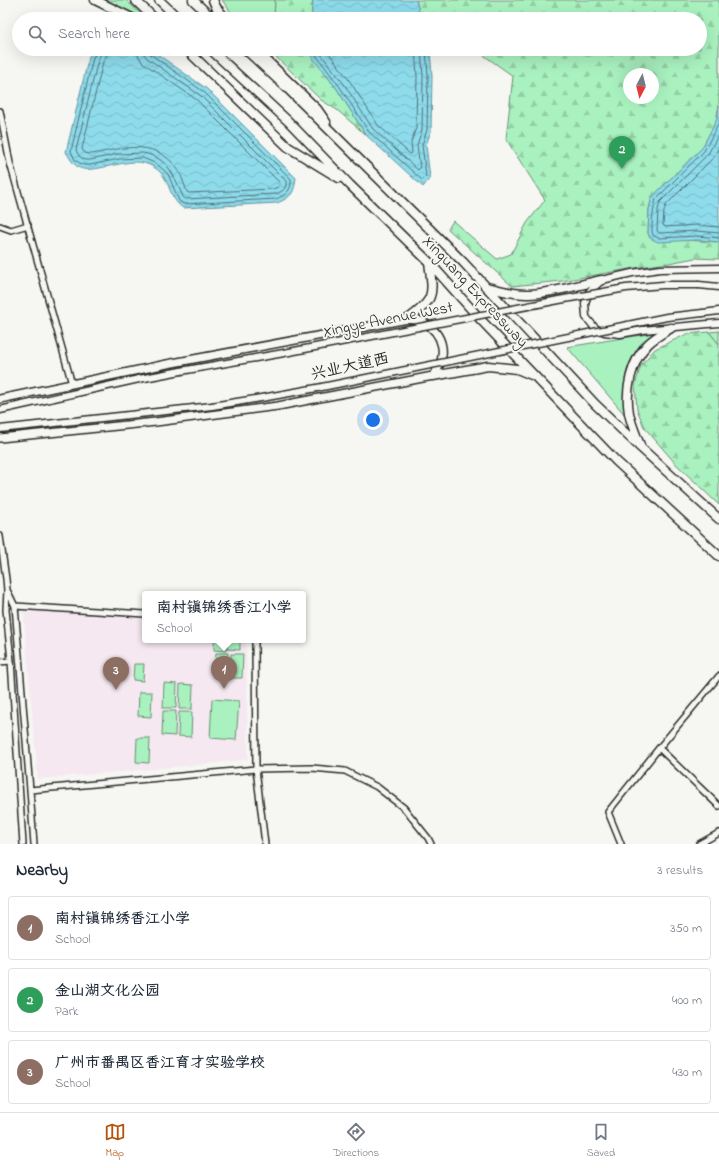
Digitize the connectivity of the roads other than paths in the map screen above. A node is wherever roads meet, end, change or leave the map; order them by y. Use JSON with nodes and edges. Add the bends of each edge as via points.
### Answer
{"nodes":[{"id":1,"x":95,"y":0,"type":"edge"},
{"id":2,"x":135,"y":0,"type":"edge"},
{"id":3,"x":159,"y":0,"type":"edge"},
{"id":4,"x":193,"y":0,"type":"edge"},
{"id":5,"x":213,"y":0,"type":"edge"},
{"id":6,"x":120,"y":12,"type":"edge"},
{"id":7,"x":147,"y":12,"type":"edge"},
{"id":8,"x":172,"y":12,"type":"edge"},
{"id":9,"x":206,"y":12,"type":"edge"},
{"id":10,"x":220,"y":12,"type":"edge"},
{"id":11,"x":193,"y":56,"type":"edge"},
{"id":12,"x":218,"y":56,"type":"edge"},
{"id":13,"x":252,"y":56,"type":"edge"},
{"id":14,"x":261,"y":56,"type":"edge"},
{"id":15,"x":0,"y":112,"type":"edge"},
{"id":16,"x":342,"y":143,"type":"junction"},
{"id":17,"x":350,"y":185,"type":"junction"},
{"id":18,"x":28,"y":225,"type":"junction"},
{"id":19,"x":0,"y":226,"type":"edge"},
{"id":20,"x":429,"y":262,"type":"junction"},
{"id":21,"x":719,"y":268,"type":"edge"},
{"id":22,"x":602,"y":280,"type":"junction"},
{"id":23,"x":486,"y":286,"type":"junction"},
{"id":24,"x":719,"y":287,"type":"edge"},
{"id":25,"x":719,"y":311,"type":"edge"},
{"id":26,"x":408,"y":319,"type":"junction"},
{"id":27,"x":719,"y":322,"type":"edge"},
{"id":28,"x":670,"y":328,"type":"junction"},
{"id":29,"x":433,"y":376,"type":"junction"},
{"id":30,"x":536,"y":377,"type":"junction"},
{"id":31,"x":72,"y":384,"type":"junction"},
{"id":32,"x":0,"y":399,"type":"edge"},
{"id":33,"x":0,"y":410,"type":"edge"},
{"id":34,"x":0,"y":429,"type":"edge"},
{"id":35,"x":0,"y":438,"type":"edge"},
{"id":36,"x":641,"y":448,"type":"junction"},
{"id":37,"x":719,"y":519,"type":"edge"},
{"id":38,"x":0,"y":536,"type":"edge"},
{"id":39,"x":719,"y":556,"type":"edge"},
{"id":40,"x":7,"y":590,"type":"junction"},
{"id":41,"x":15,"y":606,"type":"junction"},
{"id":42,"x":142,"y":614,"type":"edge"},
{"id":43,"x":255,"y":643,"type":"dead end"},
{"id":44,"x":12,"y":661,"type":"junction"},
{"id":45,"x":0,"y":662,"type":"edge"},
{"id":46,"x":719,"y":676,"type":"edge"},
{"id":47,"x":659,"y":748,"type":"junction"},
{"id":48,"x":256,"y":769,"type":"junction"},
{"id":49,"x":30,"y":790,"type":"junction"},
{"id":50,"x":719,"y":806,"type":"edge"},
{"id":51,"x":719,"y":833,"type":"edge"},
{"id":52,"x":23,"y":844,"type":"edge"},
{"id":53,"x":34,"y":844,"type":"edge"},
{"id":54,"x":265,"y":844,"type":"edge"},
{"id":55,"x":431,"y":844,"type":"edge"},
{"id":56,"x":621,"y":844,"type":"edge"},
{"id":57,"x":699,"y":844,"type":"edge"}],
"edges":[{"from":1,"to":6,"type":"highway"},
{"from":2,"to":7,"type":"highway"},
{"from":3,"to":8,"type":"highway"},
{"from":4,"to":9,"type":"highway"},
{"from":5,"to":10,"type":"highway"},
{"from":11,"to":17,"type":"highway","via":[[288,147]]},
{"from":12,"to":17,"type":"highway","name":"Xinguang Expressway","via":[[288,121]]},
{"from":13,"to":16,"type":"highway","name":"Xinguang Expressway"},
{"from":14,"to":16,"type":"highway","via":[[317,109]]},
{"from":15,"to":18,"type":"street","via":[[10,163]]},
{"from":16,"to":23,"type":"highway","name":"Xinguang Expressway"},
{"from":17,"to":20,"type":"highway","name":"Xinguang Expressway"},
{"from":18,"to":19,"type":"street","via":[[11,230]]},
{"from":18,"to":31,"type":"street"},
{"from":20,"to":26,"type":"highway","via":[[431,294],[428,302]]},
{"from":20,"to":30,"type":"highway","name":"Xinguang Expressway"},
{"from":21,"to":22,"type":"street","via":[[660,269]]},
{"from":22,"to":23,"type":"highway","via":[[528,294],[512,293]]},
{"from":22,"to":28,"type":"street","via":[[589,292],[585,303],[586,316],[595,328],[620,334]]},
{"from":23,"to":36,"type":"highway","name":"Xinguang Expressway","via":[[595,404]]},
{"from":24,"to":33,"type":"street","name":"Xingye Avenue West","bridge":true,"via":[[663,285],[626,288],[139,379]]},
{"from":25,"to":34,"type":"street","name":"兴业大道西","bridge":true,"via":[[667,317],[267,397],[212,406]]},
{"from":26,"to":29,"type":"main road","via":[[422,321],[437,334],[442,347],[442,357],[439,369]]},
{"from":26,"to":31,"type":"main road"},
{"from":27,"to":28,"type":"street"},
{"from":28,"to":36,"type":"highway","via":[[648,344],[637,360],[631,376],[629,414]]},
{"from":29,"to":30,"type":"highway","via":[[488,366],[517,369]]},
{"from":29,"to":35,"type":"main road","via":[[278,406]]},
{"from":30,"to":39,"type":"highway","name":"Xinguang Expressway","via":[[616,461]]},
{"from":31,"to":32,"type":"main road"},
{"from":36,"to":37,"type":"highway","name":"Xinguang Expressway"},
{"from":38,"to":40,"type":"street"},
{"from":40,"to":41,"type":"street"},
{"from":40,"to":44,"type":"street","via":[[6,610]]},
{"from":41,"to":42,"type":"street"},
{"from":41,"to":49,"type":"street"},
{"from":43,"to":48,"type":"street"},
{"from":44,"to":45,"type":"street"},
{"from":44,"to":52,"type":"street"},
{"from":46,"to":47,"type":"street"},
{"from":47,"to":50,"type":"street"},
{"from":47,"to":56,"type":"street","via":[[608,812]]},
{"from":48,"to":49,"type":"street"},
{"from":48,"to":54,"type":"street"},
{"from":48,"to":55,"type":"street","via":[[312,768],[345,771],[377,787],[404,808]]},
{"from":49,"to":53,"type":"street"},
{"from":51,"to":57,"type":"street"}]}
